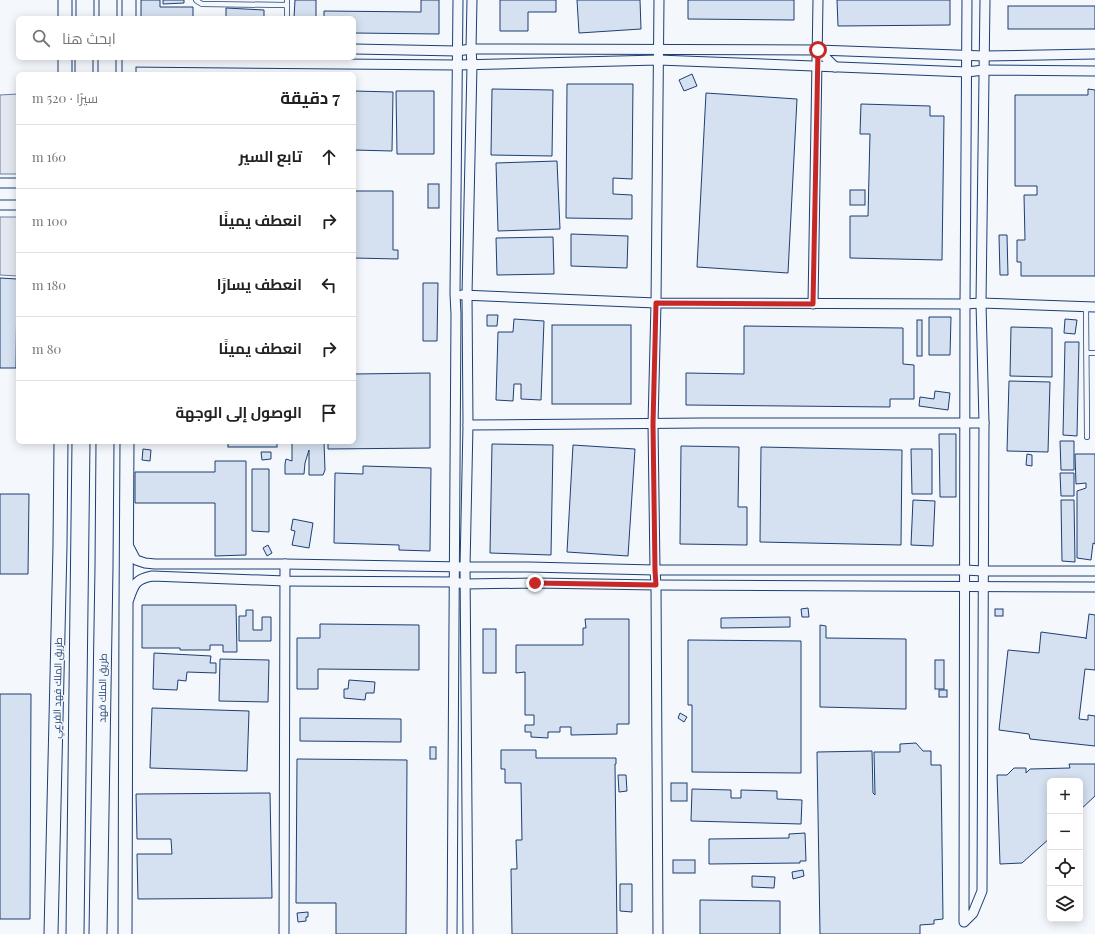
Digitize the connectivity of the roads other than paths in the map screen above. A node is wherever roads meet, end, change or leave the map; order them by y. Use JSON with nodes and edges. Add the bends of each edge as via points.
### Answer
{"nodes":[{"id":1,"x":65,"y":0,"type":"edge"},
{"id":2,"x":85,"y":0,"type":"edge"},
{"id":3,"x":108,"y":0,"type":"edge"},
{"id":4,"x":129,"y":0,"type":"edge"},
{"id":5,"x":196,"y":0,"type":"edge"},
{"id":6,"x":458,"y":0,"type":"edge"},
{"id":7,"x":472,"y":0,"type":"edge"},
{"id":8,"x":659,"y":0,"type":"edge"},
{"id":9,"x":818,"y":0,"type":"edge"},
{"id":10,"x":968,"y":0,"type":"edge"},
{"id":11,"x":985,"y":0,"type":"edge"},
{"id":12,"x":287,"y":2,"type":"edge"},
{"id":13,"x":65,"y":16,"type":"edge"},
{"id":14,"x":85,"y":16,"type":"edge"},
{"id":15,"x":108,"y":16,"type":"edge"},
{"id":16,"x":129,"y":16,"type":"edge"},
{"id":17,"x":287,"y":16,"type":"edge"},
{"id":18,"x":356,"y":49,"type":"edge"},
{"id":19,"x":471,"y":49,"type":"junction"},
{"id":20,"x":658,"y":49,"type":"junction"},
{"id":21,"x":818,"y":50,"type":"junction"},
{"id":22,"x":457,"y":51,"type":"junction"},
{"id":23,"x":1095,"y":54,"type":"edge"},
{"id":24,"x":967,"y":55,"type":"junction"},
{"id":25,"x":984,"y":56,"type":"junction"},
{"id":26,"x":65,"y":60,"type":"edge"},
{"id":27,"x":84,"y":60,"type":"edge"},
{"id":28,"x":107,"y":60,"type":"edge"},
{"id":29,"x":286,"y":60,"type":"edge"},
{"id":30,"x":658,"y":60,"type":"junction"},
{"id":31,"x":671,"y":61,"type":"junction"},
{"id":32,"x":129,"y":64,"type":"edge"},
{"id":33,"x":472,"y":64,"type":"junction"},
{"id":34,"x":457,"y":65,"type":"junction"},
{"id":35,"x":817,"y":67,"type":"junction"},
{"id":36,"x":834,"y":67,"type":"junction"},
{"id":37,"x":984,"y":70,"type":"junction"},
{"id":38,"x":1095,"y":71,"type":"edge"},
{"id":39,"x":65,"y":72,"type":"edge"},
{"id":40,"x":84,"y":72,"type":"edge"},
{"id":41,"x":107,"y":72,"type":"edge"},
{"id":42,"x":967,"y":72,"type":"junction"},
{"id":43,"x":0,"y":183,"type":"edge"},
{"id":44,"x":16,"y":183,"type":"edge"},
{"id":45,"x":0,"y":205,"type":"edge"},
{"id":46,"x":16,"y":205,"type":"edge"},
{"id":47,"x":455,"y":294,"type":"junction"},
{"id":48,"x":467,"y":295,"type":"junction"},
{"id":49,"x":656,"y":303,"type":"junction"},
{"id":50,"x":981,"y":303,"type":"junction"},
{"id":51,"x":813,"y":304,"type":"junction"},
{"id":52,"x":965,"y":304,"type":"junction"},
{"id":53,"x":1091,"y":307,"type":"edge"},
{"id":54,"x":1087,"y":353,"type":"junction"},
{"id":55,"x":1095,"y":353,"type":"edge"},
{"id":56,"x":965,"y":423,"type":"junction"},
{"id":57,"x":984,"y":423,"type":"junction"},
{"id":58,"x":653,"y":424,"type":"junction"},
{"id":59,"x":468,"y":425,"type":"junction"},
{"id":60,"x":1088,"y":437,"type":"dead end"},
{"id":61,"x":61,"y":444,"type":"edge"},
{"id":62,"x":81,"y":444,"type":"edge"},
{"id":63,"x":105,"y":444,"type":"edge"},
{"id":64,"x":115,"y":444,"type":"edge"},
{"id":65,"x":127,"y":444,"type":"edge"},
{"id":66,"x":127,"y":542,"type":"junction"},
{"id":67,"x":285,"y":564,"type":"junction"},
{"id":68,"x":104,"y":567,"type":"junction"},
{"id":69,"x":454,"y":567,"type":"junction"},
{"id":70,"x":529,"y":567,"type":"junction"},
{"id":71,"x":465,"y":568,"type":"junction"},
{"id":72,"x":655,"y":570,"type":"junction"},
{"id":73,"x":965,"y":570,"type":"junction"},
{"id":74,"x":1095,"y":571,"type":"edge"},
{"id":75,"x":983,"y":572,"type":"junction"},
{"id":76,"x":285,"y":581,"type":"junction"},
{"id":77,"x":454,"y":582,"type":"junction"},
{"id":78,"x":535,"y":583,"type":"junction"},
{"id":79,"x":465,"y":584,"type":"junction"},
{"id":80,"x":656,"y":585,"type":"junction"},
{"id":81,"x":965,"y":586,"type":"junction"},
{"id":82,"x":983,"y":587,"type":"junction"},
{"id":83,"x":1095,"y":587,"type":"edge"},
{"id":84,"x":126,"y":608,"type":"junction"},
{"id":85,"x":974,"y":631,"type":"junction"},
{"id":86,"x":974,"y":751,"type":"junction"},
{"id":87,"x":51,"y":934,"type":"edge"},
{"id":88,"x":75,"y":934,"type":"edge"},
{"id":89,"x":98,"y":934,"type":"edge"},
{"id":90,"x":125,"y":934,"type":"edge"},
{"id":91,"x":284,"y":934,"type":"edge"},
{"id":92,"x":452,"y":934,"type":"edge"},
{"id":93,"x":468,"y":934,"type":"edge"},
{"id":94,"x":658,"y":934,"type":"edge"}],
"edges":[{"from":1,"to":13,"type":"main road"},
{"from":2,"to":14,"type":"highway"},
{"from":3,"to":15,"type":"highway"},
{"from":4,"to":16,"type":"main road"},
{"from":5,"to":12,"type":"lane","via":[[202,4]]},
{"from":6,"to":22,"type":"street"},
{"from":7,"to":19,"type":"street"},
{"from":8,"to":20,"type":"street"},
{"from":9,"to":21,"type":"street"},
{"from":10,"to":24,"type":"street"},
{"from":11,"to":25,"type":"street"},
{"from":12,"to":17,"type":"lane"},
{"from":18,"to":22,"type":"street"},
{"from":19,"to":20,"type":"street"},
{"from":19,"to":22,"type":"street"},
{"from":19,"to":33,"type":"street"},
{"from":20,"to":21,"type":"street"},
{"from":20,"to":30,"type":"street"},
{"from":20,"to":31,"type":"street"},
{"from":21,"to":24,"type":"street"},
{"from":21,"to":35,"type":"street"},
{"from":21,"to":36,"type":"street"},
{"from":22,"to":34,"type":"street"},
{"from":23,"to":25,"type":"street"},
{"from":24,"to":25,"type":"street"},
{"from":24,"to":42,"type":"street"},
{"from":25,"to":37,"type":"street"},
{"from":26,"to":39,"type":"main road"},
{"from":27,"to":40,"type":"highway"},
{"from":28,"to":41,"type":"highway"},
{"from":29,"to":32,"type":"street"},
{"from":29,"to":34,"type":"street"},
{"from":30,"to":31,"type":"street"},
{"from":30,"to":33,"type":"street"},
{"from":30,"to":49,"type":"street"},
{"from":31,"to":35,"type":"street"},
{"from":33,"to":34,"type":"street"},
{"from":33,"to":48,"type":"street"},
{"from":34,"to":47,"type":"street"},
{"from":35,"to":36,"type":"street"},
{"from":35,"to":51,"type":"street"},
{"from":36,"to":42,"type":"street"},
{"from":37,"to":38,"type":"street"},
{"from":37,"to":42,"type":"street"},
{"from":37,"to":50,"type":"street"},
{"from":42,"to":52,"type":"street"},
{"from":43,"to":44,"type":"street"},
{"from":45,"to":46,"type":"street"},
{"from":47,"to":48,"type":"street"},
{"from":47,"to":69,"type":"street"},
{"from":48,"to":49,"type":"street"},
{"from":48,"to":59,"type":"street"},
{"from":49,"to":51,"type":"street"},
{"from":49,"to":58,"type":"street"},
{"from":50,"to":52,"type":"street"},
{"from":50,"to":53,"type":"street"},
{"from":50,"to":57,"type":"street"},
{"from":51,"to":52,"type":"street"},
{"from":52,"to":56,"type":"street"},
{"from":53,"to":54,"type":"lane"},
{"from":54,"to":55,"type":"lane"},
{"from":54,"to":60,"type":"lane"},
{"from":56,"to":57,"type":"street"},
{"from":56,"to":58,"type":"street"},
{"from":56,"to":73,"type":"street"},
{"from":57,"to":75,"type":"street"},
{"from":58,"to":59,"type":"street"},
{"from":58,"to":72,"type":"street"},
{"from":59,"to":71,"type":"street"},
{"from":61,"to":87,"type":"main road","name":"طريق الملك فهد الفرعي"},
{"from":62,"to":88,"type":"highway"},
{"from":63,"to":68,"type":"highway","name":"طريق الملك فهد"},
{"from":64,"to":68,"type":"highway"},
{"from":65,"to":66,"type":"main road"},
{"from":66,"to":67,"type":"street","via":[[136,560],[145,563]]},
{"from":66,"to":84,"type":"main road"},
{"from":67,"to":69,"type":"street"},
{"from":67,"to":76,"type":"street"},
{"from":68,"to":89,"type":"highway","name":"طريق الملك فهد"},
{"from":69,"to":71,"type":"street"},
{"from":69,"to":77,"type":"street"},
{"from":70,"to":71,"type":"street"},
{"from":70,"to":72,"type":"street"},
{"from":70,"to":78,"type":"street"},
{"from":71,"to":79,"type":"street"},
{"from":72,"to":73,"type":"street"},
{"from":72,"to":80,"type":"street"},
{"from":73,"to":75,"type":"street"},
{"from":73,"to":81,"type":"street"},
{"from":74,"to":75,"type":"street"},
{"from":75,"to":82,"type":"street"},
{"from":76,"to":77,"type":"street"},
{"from":76,"to":84,"type":"street","via":[[152,576],[138,581],[133,587]]},
{"from":76,"to":91,"type":"street"},
{"from":77,"to":79,"type":"street"},
{"from":77,"to":92,"type":"street"},
{"from":78,"to":79,"type":"street"},
{"from":78,"to":80,"type":"street"},
{"from":79,"to":93,"type":"street"},
{"from":80,"to":81,"type":"street"},
{"from":80,"to":94,"type":"street"},
{"from":81,"to":82,"type":"street"},
{"from":81,"to":85,"type":"street"},
{"from":82,"to":83,"type":"street"},
{"from":82,"to":85,"type":"street"},
{"from":84,"to":90,"type":"main road"},
{"from":85,"to":86,"type":"street"},
{"from":85,"to":86,"type":"street"},
{"from":86,"to":86,"type":"street","via":[[964,922],[973,913],[982,891]]}]}
